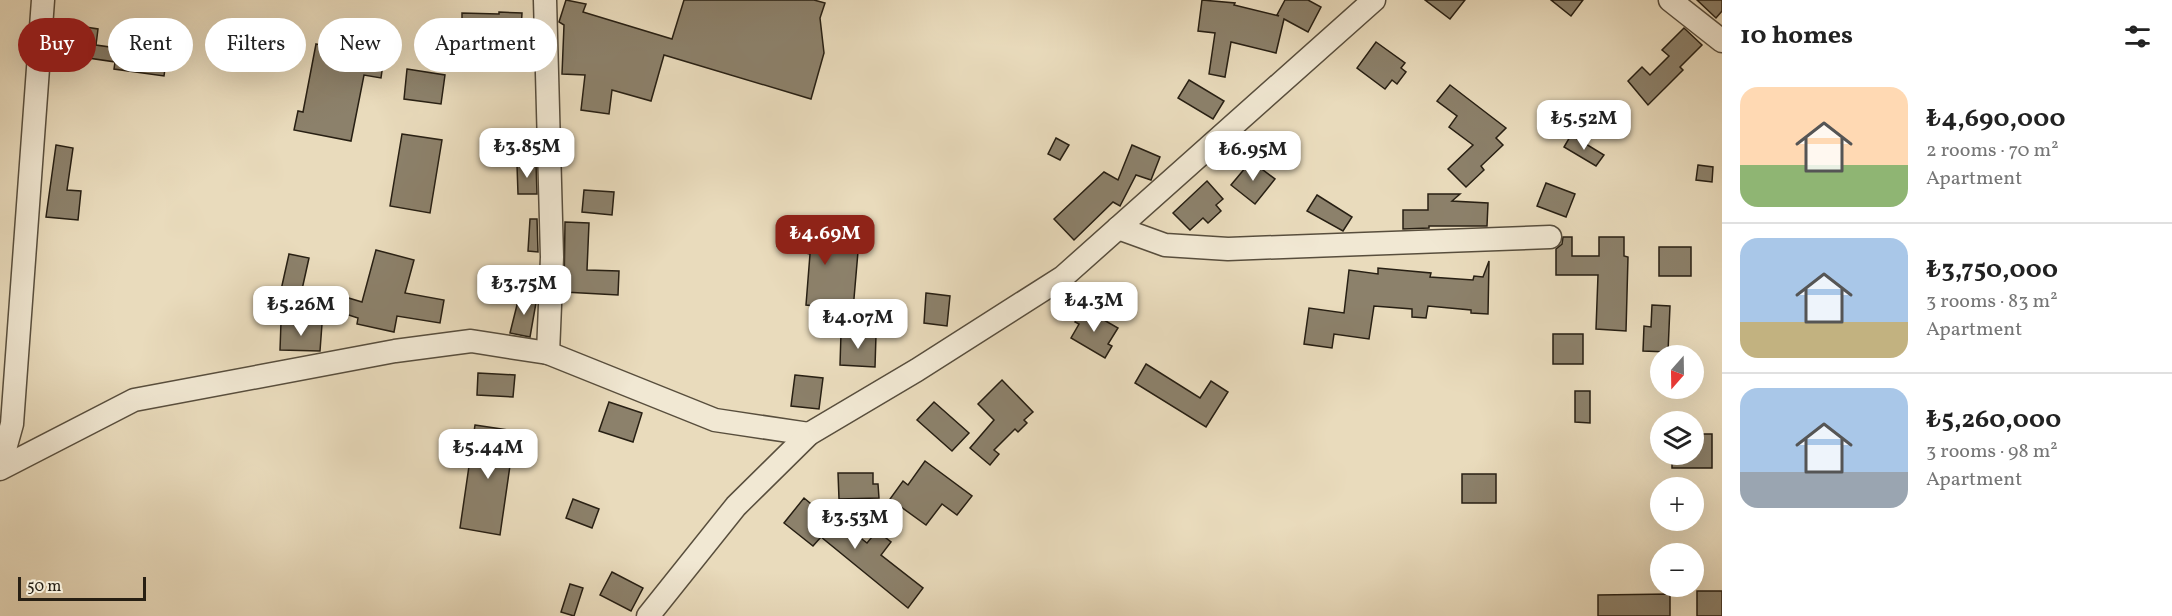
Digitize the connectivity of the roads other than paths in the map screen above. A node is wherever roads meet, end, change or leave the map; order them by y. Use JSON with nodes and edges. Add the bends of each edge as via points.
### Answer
{"nodes":[{"id":1,"x":43,"y":0,"type":"edge"},
{"id":2,"x":545,"y":0,"type":"edge"},
{"id":3,"x":1374,"y":0,"type":"edge"},
{"id":4,"x":1670,"y":0,"type":"edge"},
{"id":5,"x":1722,"y":41,"type":"edge"},
{"id":6,"x":1118,"y":228,"type":"junction"},
{"id":7,"x":1551,"y":237,"type":"dead end"},
{"id":8,"x":548,"y":353,"type":"junction"},
{"id":9,"x":809,"y":434,"type":"junction"},
{"id":10,"x":0,"y":468,"type":"edge"},
{"id":11,"x":648,"y":616,"type":"edge"}],
"edges":[{"from":1,"to":10,"type":"street","via":[[12,424]]},
{"from":2,"to":8,"type":"street","via":[[552,257]]},
{"from":3,"to":6,"type":"street"},
{"from":4,"to":5,"type":"street"},
{"from":6,"to":7,"type":"street","via":[[1165,245],[1228,249]]},
{"from":6,"to":9,"type":"street","via":[[1063,277]]},
{"from":8,"to":9,"type":"street","via":[[715,420]]},
{"from":8,"to":10,"type":"street","via":[[471,341],[395,351],[134,400]]},
{"from":9,"to":11,"type":"street","via":[[736,506]]}]}
